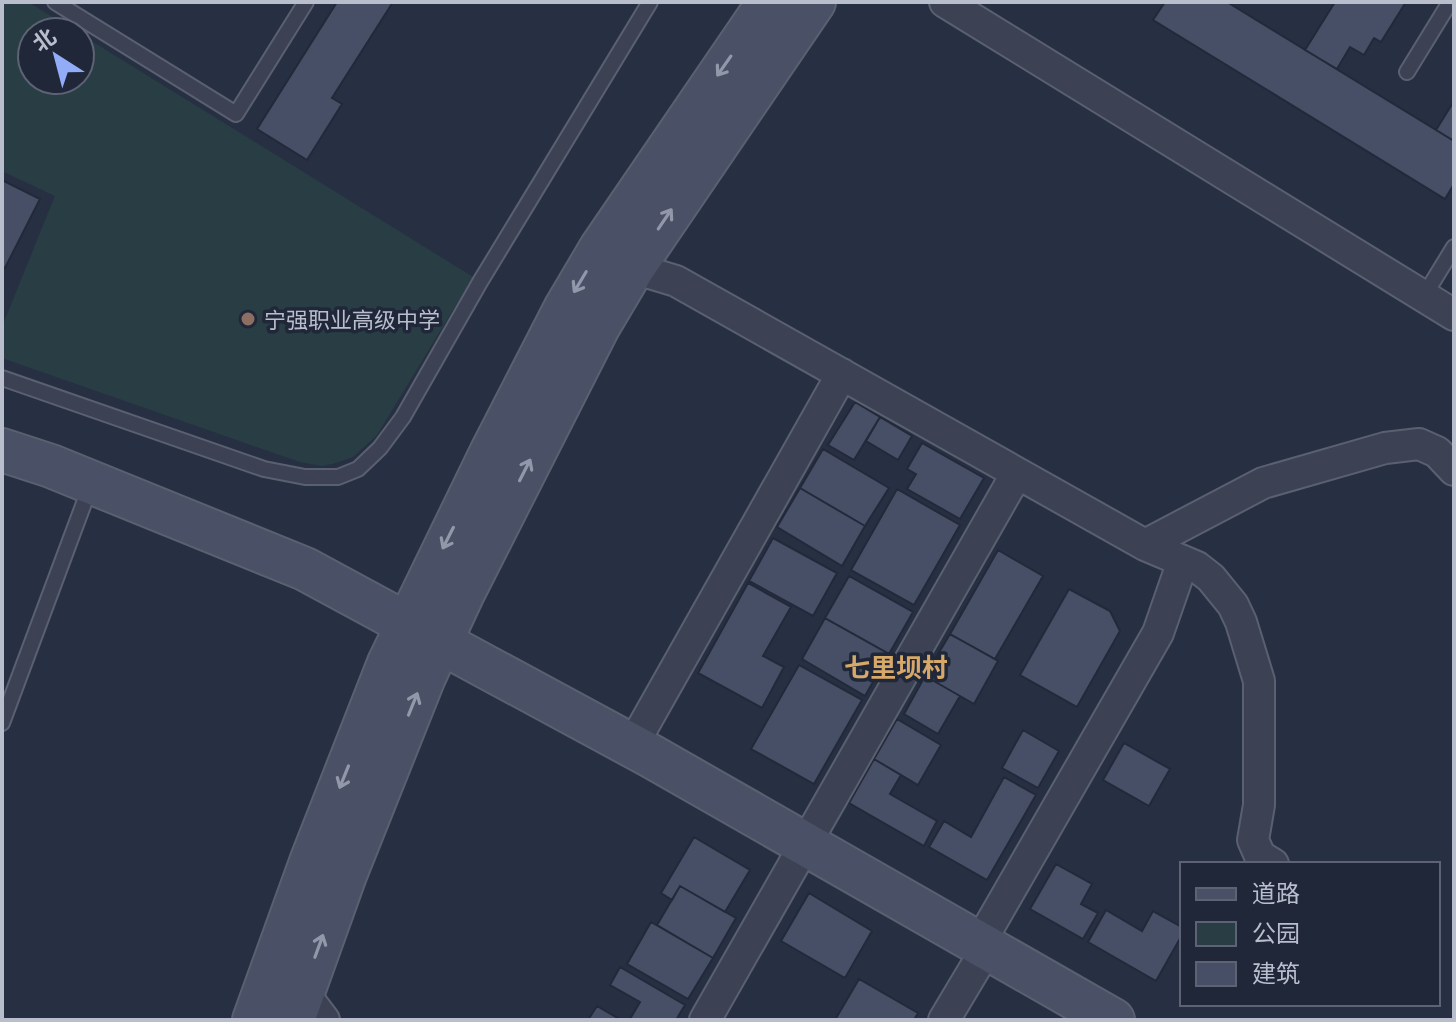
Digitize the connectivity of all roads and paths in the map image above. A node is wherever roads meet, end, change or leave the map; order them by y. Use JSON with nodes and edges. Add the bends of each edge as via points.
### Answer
{"nodes":[{"id":1,"x":55,"y":2,"type":"edge"},
{"id":2,"x":306,"y":2,"type":"edge"},
{"id":3,"x":650,"y":2,"type":"edge"},
{"id":4,"x":769,"y":2,"type":"edge"},
{"id":5,"x":814,"y":2,"type":"edge"},
{"id":6,"x":945,"y":2,"type":"edge"},
{"id":7,"x":1450,"y":2,"type":"edge"},
{"id":8,"x":1407,"y":72,"type":"dead end"},
{"id":9,"x":1454,"y":247,"type":"edge"},
{"id":10,"x":633,"y":268,"type":"junction"},
{"id":11,"x":1424,"y":296,"type":"junction"},
{"id":12,"x":1454,"y":315,"type":"edge"},
{"id":13,"x":842,"y":374,"type":"junction"},
{"id":14,"x":2,"y":378,"type":"edge"},
{"id":15,"x":2,"y":450,"type":"edge"},
{"id":16,"x":1454,"y":470,"type":"edge"},
{"id":17,"x":1017,"y":473,"type":"junction"},
{"id":18,"x":91,"y":483,"type":"junction"},
{"id":19,"x":1145,"y":545,"type":"junction"},
{"id":20,"x":1183,"y":561,"type":"junction"},
{"id":21,"x":424,"y":632,"type":"junction"},
{"id":22,"x":2,"y":723,"type":"edge"},
{"id":23,"x":632,"y":746,"type":"junction"},
{"id":24,"x":806,"y":845,"type":"junction"},
{"id":25,"x":1270,"y":862,"type":"edge"},
{"id":26,"x":983,"y":946,"type":"junction"},
{"id":27,"x":306,"y":1010,"type":"edge"},
{"id":28,"x":254,"y":1020,"type":"edge"},
{"id":29,"x":705,"y":1020,"type":"edge"},
{"id":30,"x":944,"y":1020,"type":"edge"},
{"id":31,"x":1113,"y":1020,"type":"edge"}],
"edges":[{"from":1,"to":2,"type":"lane","via":[[236,114]]},
{"from":3,"to":14,"type":"lane","via":[[403,417],[358,469],[338,477],[264,469]]},
{"from":4,"to":21,"type":"street","one_way":true,"via":[[565,309]]},
{"from":10,"to":5,"type":"street","one_way":true},
{"from":6,"to":11,"type":"street"},
{"from":7,"to":8,"type":"lane"},
{"from":9,"to":11,"type":"lane"},
{"from":10,"to":13,"type":"street","via":[[676,281]]},
{"from":21,"to":10,"type":"street","one_way":true},
{"from":11,"to":12,"type":"street"},
{"from":13,"to":17,"type":"street"},
{"from":13,"to":23,"type":"street"},
{"from":15,"to":18,"type":"street"},
{"from":16,"to":19,"type":"street","via":[[1437,452],[1419,444],[1385,448],[1263,483]]},
{"from":17,"to":19,"type":"street"},
{"from":17,"to":24,"type":"street"},
{"from":18,"to":21,"type":"street","via":[[305,569]]},
{"from":18,"to":22,"type":"lane"},
{"from":19,"to":20,"type":"street"},
{"from":20,"to":25,"type":"street","via":[[1211,578],[1233,605],[1259,681],[1259,805],[1253,840],[1260,856]]},
{"from":20,"to":26,"type":"street","via":[[1158,633]]},
{"from":21,"to":23,"type":"street"},
{"from":27,"to":21,"type":"street","one_way":true},
{"from":21,"to":28,"type":"street","one_way":true,"via":[[311,862]]},
{"from":23,"to":24,"type":"street"},
{"from":24,"to":26,"type":"street"},
{"from":24,"to":29,"type":"street"},
{"from":26,"to":30,"type":"street"},
{"from":26,"to":31,"type":"street"}]}
